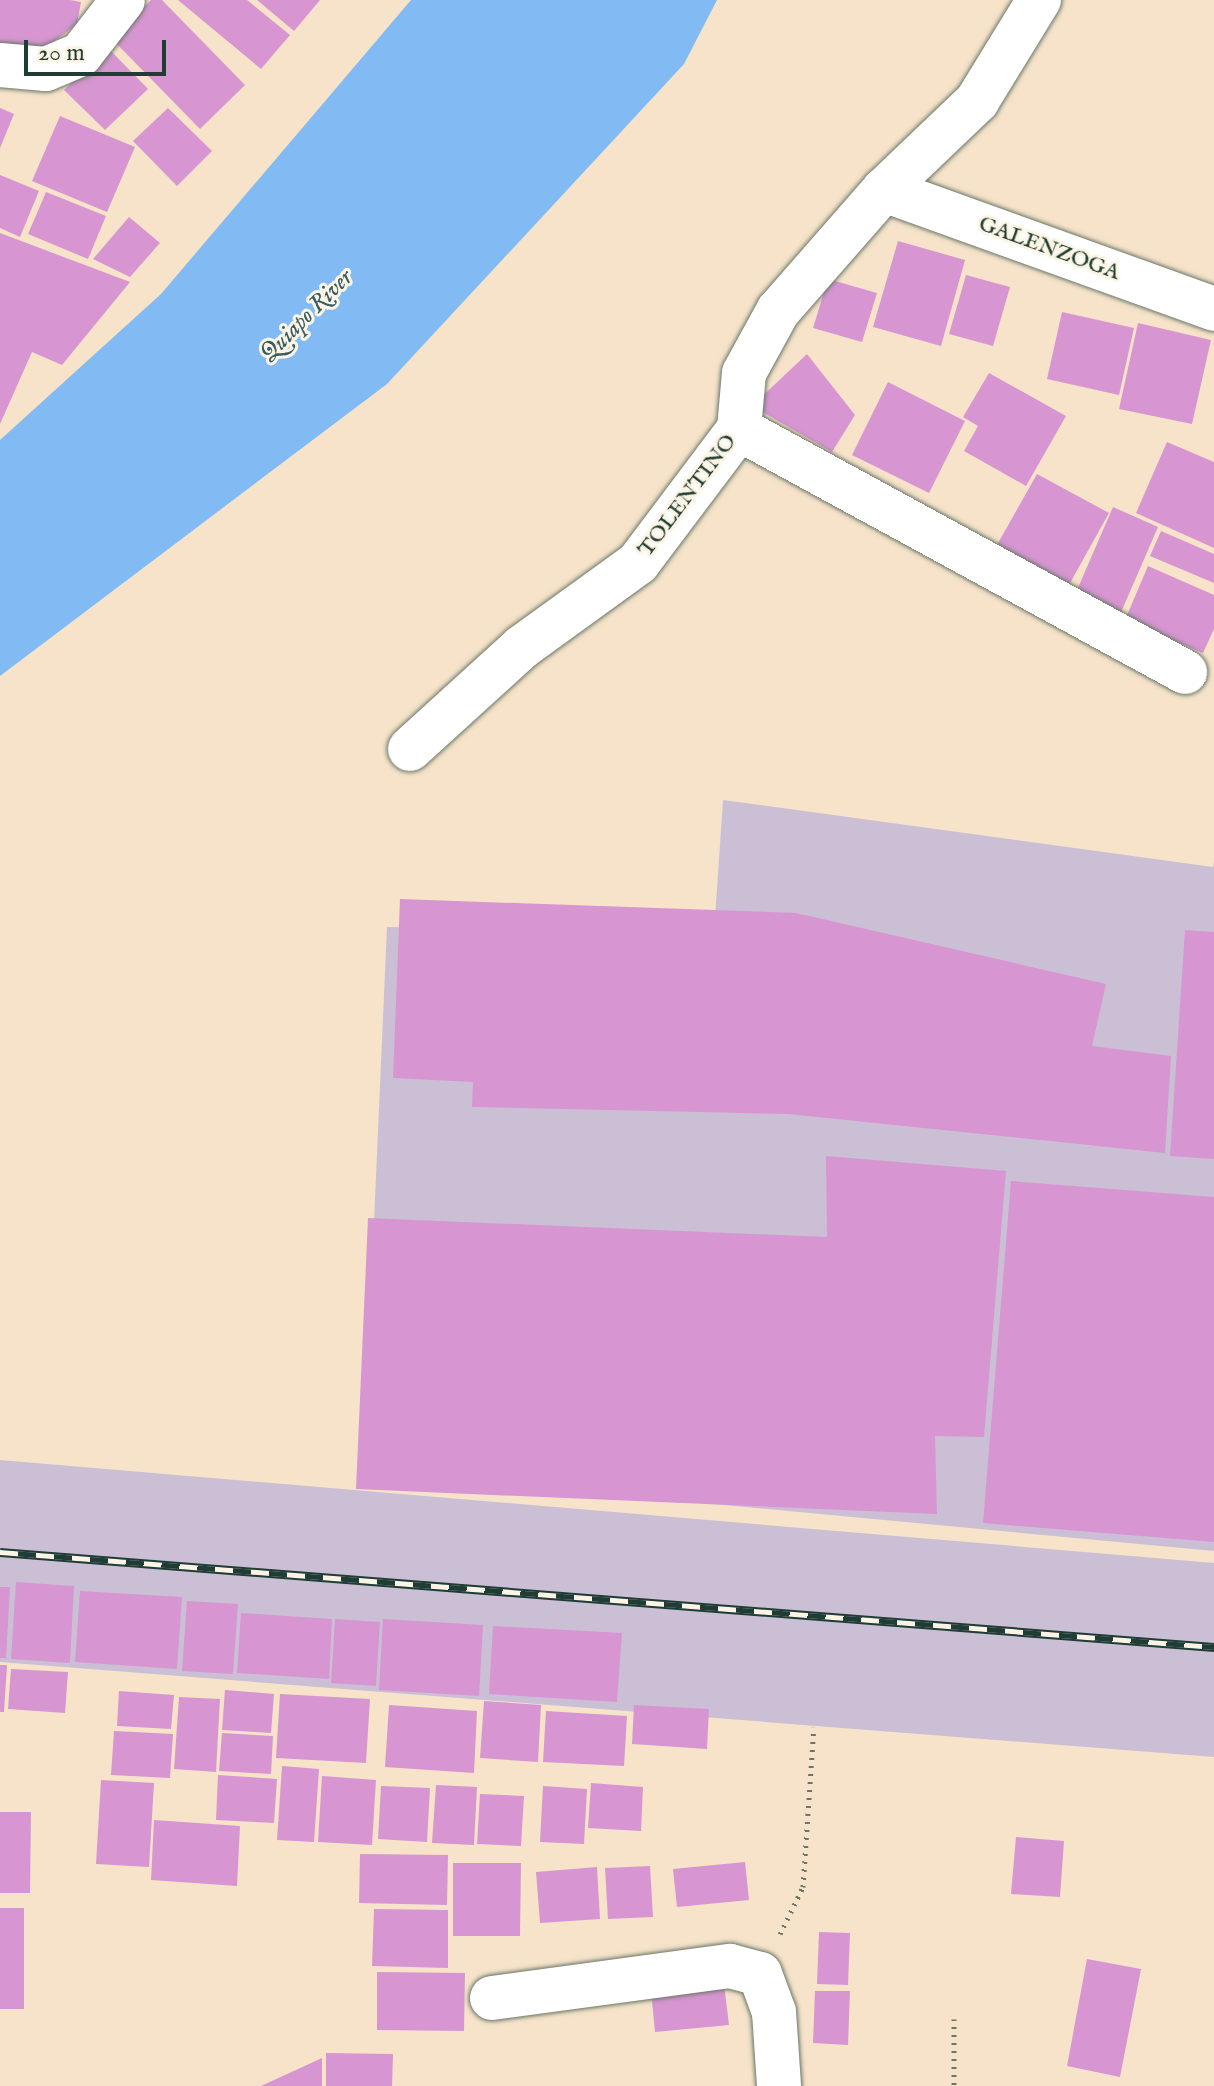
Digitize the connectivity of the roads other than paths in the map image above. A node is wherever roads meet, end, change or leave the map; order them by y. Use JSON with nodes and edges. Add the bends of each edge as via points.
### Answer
{"nodes":[{"id":1,"x":123,"y":0,"type":"edge"},
{"id":2,"x":1039,"y":0,"type":"edge"},
{"id":3,"x":0,"y":65,"type":"edge"},
{"id":4,"x":884,"y":190,"type":"junction"},
{"id":5,"x":1214,"y":309,"type":"edge"},
{"id":6,"x":739,"y":429,"type":"junction"},
{"id":7,"x":1185,"y":672,"type":"dead end"},
{"id":8,"x":410,"y":749,"type":"dead end"},
{"id":9,"x":492,"y":1998,"type":"dead end"},
{"id":10,"x":779,"y":2086,"type":"edge"}],
"edges":[{"from":1,"to":3,"type":"street","via":[[81,54],[46,69]]},
{"from":2,"to":4,"type":"street","name":"TOLENTINO","via":[[977,101]]},
{"from":4,"to":5,"type":"street","name":"GALENZOGA"},
{"from":4,"to":6,"type":"street","name":"TOLENTINO","via":[[778,311],[744,373]]},
{"from":6,"to":7,"type":"street"},
{"from":6,"to":8,"type":"street","name":"TOLENTINO","via":[[638,563],[522,647]]},
{"from":9,"to":10,"type":"street","via":[[730,1966],[760,1974],[774,2012]]}]}
